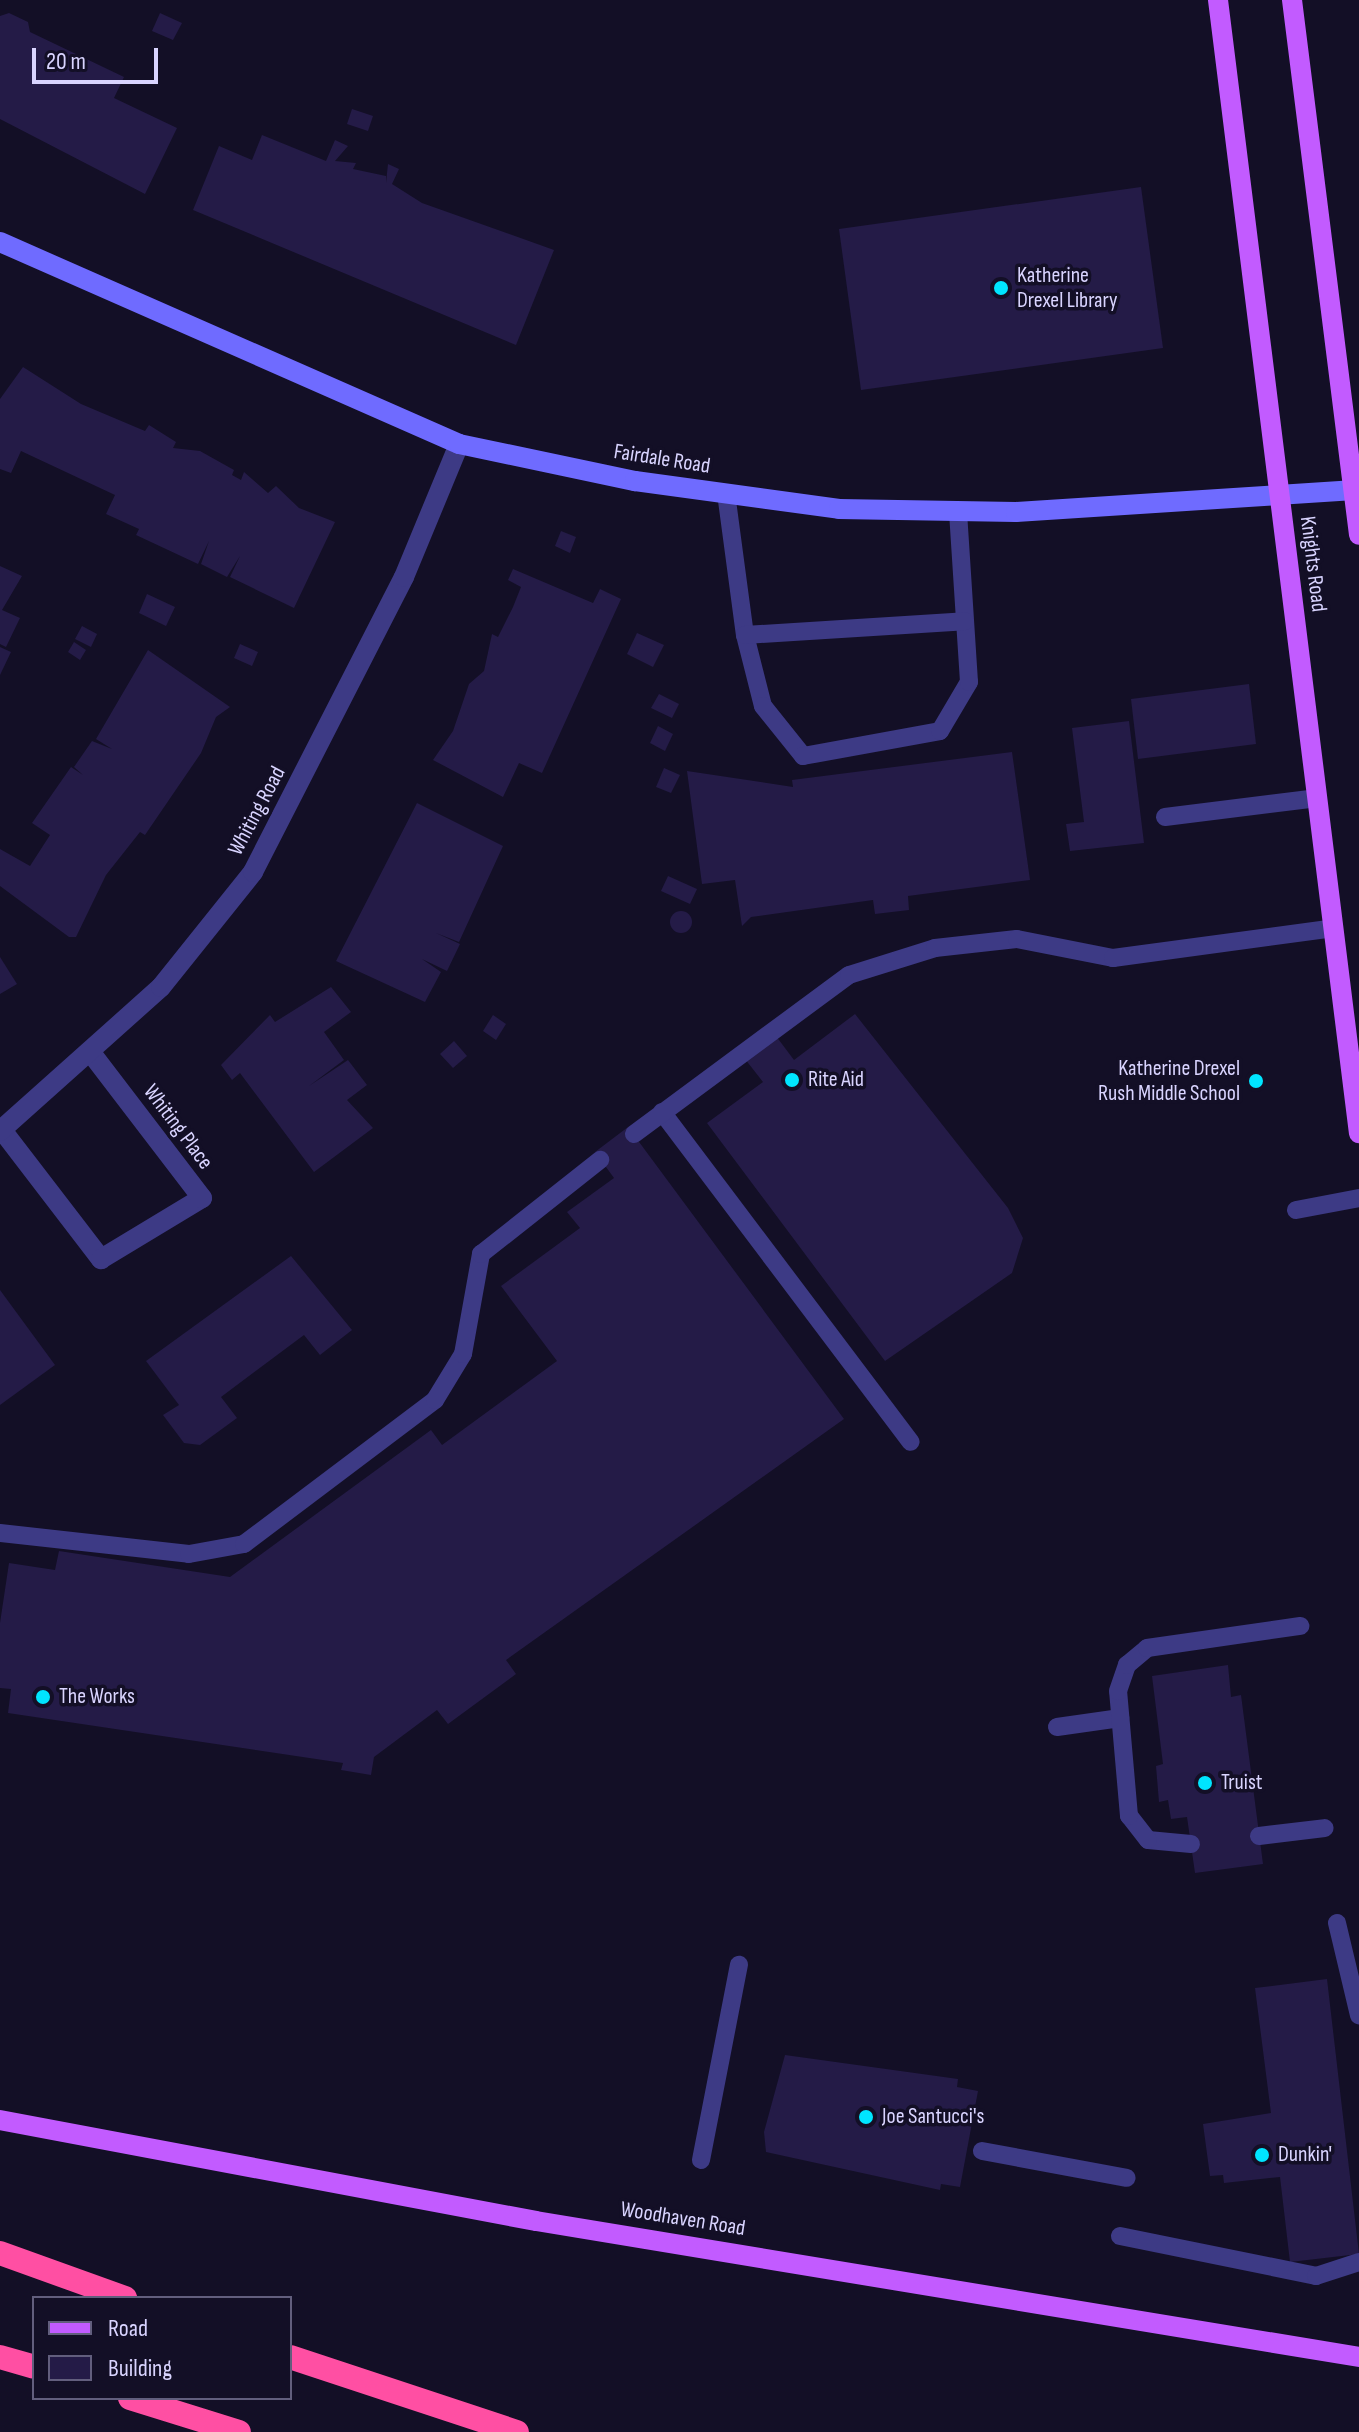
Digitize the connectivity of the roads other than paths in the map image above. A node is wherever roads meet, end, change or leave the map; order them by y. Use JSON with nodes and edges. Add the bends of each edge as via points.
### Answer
{"nodes":[{"id":1,"x":1218,"y":0,"type":"edge"},
{"id":2,"x":1292,"y":0,"type":"edge"},
{"id":3,"x":0,"y":242,"type":"edge"},
{"id":4,"x":459,"y":444,"type":"junction"},
{"id":5,"x":1356,"y":490,"type":"edge"},
{"id":6,"x":726,"y":493,"type":"junction"},
{"id":7,"x":1281,"y":497,"type":"junction"},
{"id":8,"x":958,"y":511,"type":"junction"},
{"id":9,"x":1359,"y":535,"type":"edge"},
{"id":10,"x":965,"y":621,"type":"junction"},
{"id":11,"x":745,"y":635,"type":"junction"},
{"id":12,"x":1318,"y":798,"type":"junction"},
{"id":13,"x":1165,"y":817,"type":"dead end"},
{"id":14,"x":1334,"y":928,"type":"junction"},
{"id":15,"x":91,"y":1053,"type":"junction"},
{"id":16,"x":662,"y":1112,"type":"junction"},
{"id":17,"x":1,"y":1130,"type":"edge"},
{"id":18,"x":1359,"y":1133,"type":"edge"},
{"id":19,"x":634,"y":1134,"type":"dead end"},
{"id":20,"x":600,"y":1160,"type":"dead end"},
{"id":21,"x":1359,"y":1198,"type":"edge"},
{"id":22,"x":1296,"y":1210,"type":"dead end"},
{"id":23,"x":911,"y":1442,"type":"dead end"},
{"id":24,"x":0,"y":1533,"type":"edge"},
{"id":25,"x":1300,"y":1626,"type":"dead end"},
{"id":26,"x":1120,"y":1718,"type":"junction"},
{"id":27,"x":1057,"y":1727,"type":"dead end"},
{"id":28,"x":1325,"y":1828,"type":"dead end"},
{"id":29,"x":1259,"y":1836,"type":"dead end"},
{"id":30,"x":1191,"y":1844,"type":"dead end"},
{"id":31,"x":1337,"y":1923,"type":"dead end"},
{"id":32,"x":739,"y":1965,"type":"dead end"},
{"id":33,"x":1359,"y":2015,"type":"edge"},
{"id":34,"x":0,"y":2120,"type":"edge"},
{"id":35,"x":982,"y":2151,"type":"dead end"},
{"id":36,"x":701,"y":2160,"type":"dead end"},
{"id":37,"x":1127,"y":2178,"type":"dead end"},
{"id":38,"x":1120,"y":2236,"type":"dead end"},
{"id":39,"x":0,"y":2253,"type":"edge"},
{"id":40,"x":1359,"y":2262,"type":"edge"},
{"id":41,"x":119,"y":2296,"type":"edge"},
{"id":42,"x":0,"y":2357,"type":"edge"},
{"id":43,"x":1359,"y":2357,"type":"edge"},
{"id":44,"x":292,"y":2358,"type":"edge"},
{"id":45,"x":32,"y":2366,"type":"edge"},
{"id":46,"x":136,"y":2400,"type":"edge"},
{"id":47,"x":239,"y":2432,"type":"edge"},
{"id":48,"x":517,"y":2432,"type":"edge"}],
"edges":[{"from":1,"to":7,"type":"main road","name":"Knights Road"},
{"from":2,"to":5,"type":"main road"},
{"from":3,"to":4,"type":"street","name":"Fairdale Road"},
{"from":4,"to":6,"type":"street","name":"Fairdale Road"},
{"from":4,"to":15,"type":"street","name":"Whiting Road","via":[[404,577],[253,872],[161,987]]},
{"from":5,"to":7,"type":"street","name":"Fairdale Road"},
{"from":5,"to":9,"type":"main road"},
{"from":6,"to":8,"type":"street","name":"Fairdale Road","via":[[839,509]]},
{"from":6,"to":11,"type":"lane"},
{"from":7,"to":8,"type":"street","name":"Fairdale Road"},
{"from":7,"to":12,"type":"main road","name":"Knights Road"},
{"from":8,"to":10,"type":"lane"},
{"from":10,"to":11,"type":"lane"},
{"from":10,"to":11,"type":"lane","via":[[969,682],[940,731],[803,756],[763,706]]},
{"from":12,"to":13,"type":"lane"},
{"from":12,"to":14,"type":"main road","name":"Knights Road"},
{"from":14,"to":16,"type":"lane","via":[[1113,958],[1017,939],[935,948],[849,975]]},
{"from":14,"to":18,"type":"main road","name":"Knights Road"},
{"from":15,"to":17,"type":"street","name":"Whiting Road"},
{"from":15,"to":17,"type":"street","name":"Whiting Place","via":[[202,1198],[101,1259]]},
{"from":16,"to":19,"type":"lane"},
{"from":16,"to":23,"type":"lane"},
{"from":20,"to":24,"type":"lane","via":[[481,1254],[463,1354],[435,1400],[244,1544],[189,1554]]},
{"from":21,"to":22,"type":"lane"},
{"from":25,"to":26,"type":"lane","via":[[1147,1648],[1127,1665],[1118,1691]]},
{"from":26,"to":27,"type":"lane"},
{"from":26,"to":30,"type":"lane","via":[[1129,1816],[1148,1840]]},
{"from":28,"to":29,"type":"lane"},
{"from":31,"to":33,"type":"lane"},
{"from":32,"to":36,"type":"lane"},
{"from":34,"to":43,"type":"main road","name":"Woodhaven Road","via":[[536,2221]]},
{"from":35,"to":37,"type":"lane"},
{"from":38,"to":40,"type":"lane","via":[[1316,2276]]},
{"from":39,"to":41,"type":"highway"},
{"from":42,"to":45,"type":"highway"},
{"from":44,"to":48,"type":"highway"},
{"from":46,"to":47,"type":"highway"}]}
